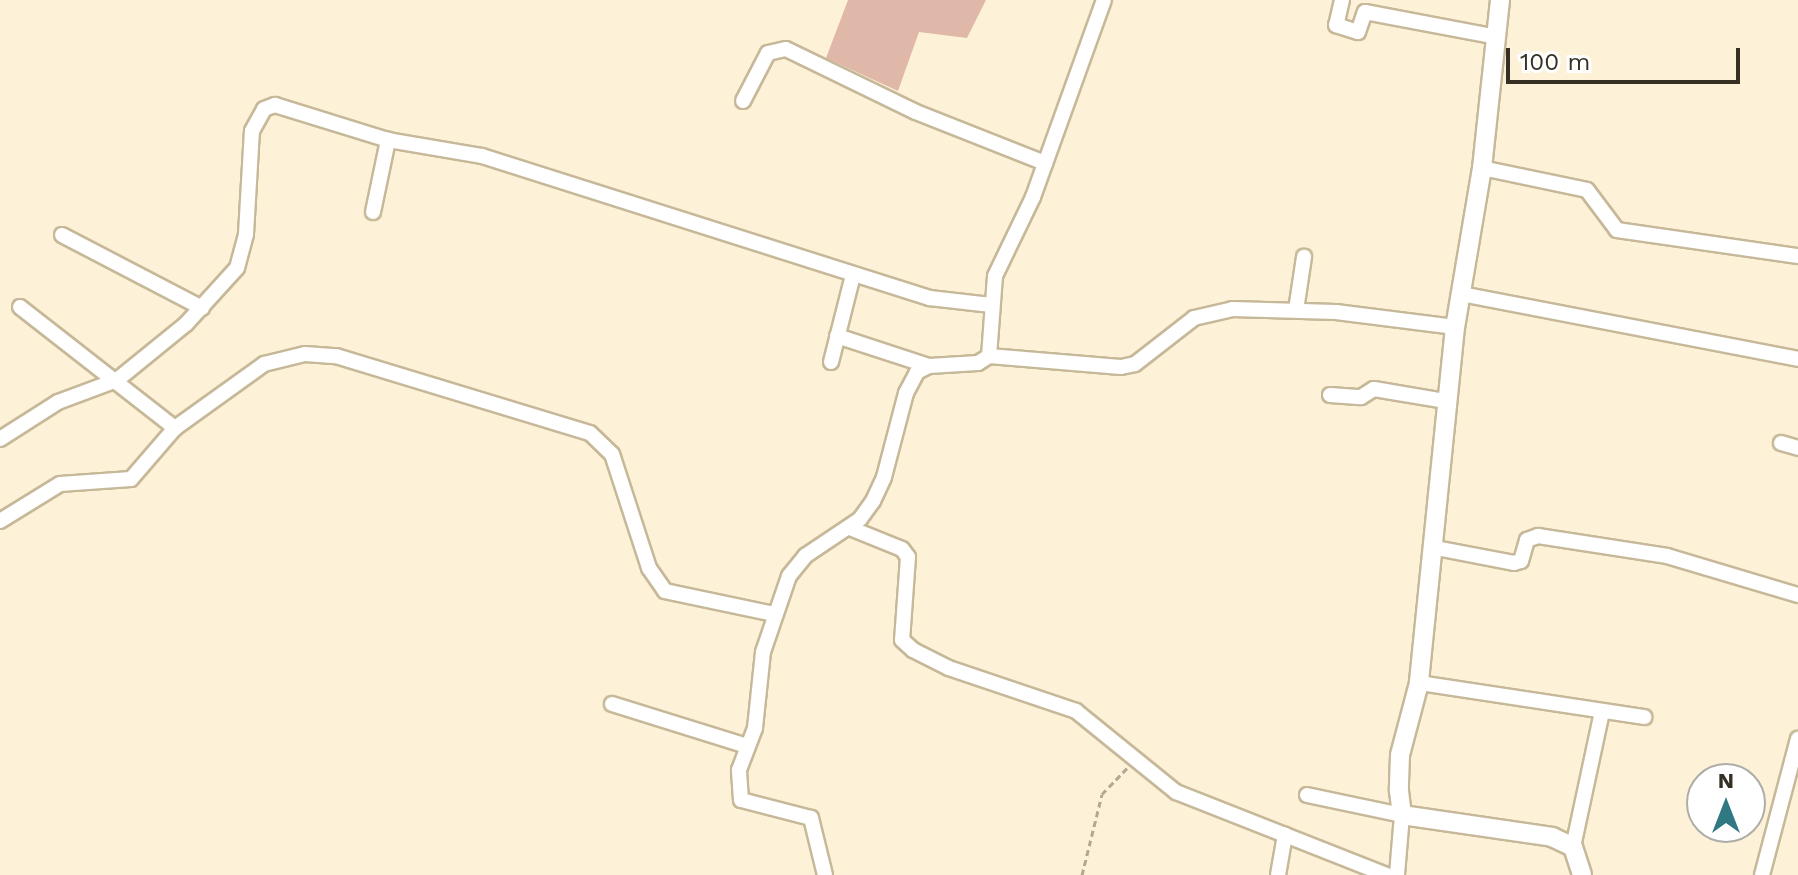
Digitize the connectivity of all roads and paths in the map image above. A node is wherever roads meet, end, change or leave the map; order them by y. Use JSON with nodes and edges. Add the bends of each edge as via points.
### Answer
{"nodes":[{"id":1,"x":1342,"y":0,"type":"edge"},
{"id":2,"x":1500,"y":0,"type":"edge"},
{"id":3,"x":1101,"y":2,"type":"edge"},
{"id":4,"x":1497,"y":37,"type":"junction"},
{"id":5,"x":743,"y":101,"type":"dead end"},
{"id":6,"x":388,"y":140,"type":"junction"},
{"id":7,"x":1045,"y":163,"type":"junction"},
{"id":8,"x":1482,"y":168,"type":"junction"},
{"id":9,"x":373,"y":212,"type":"dead end"},
{"id":10,"x":62,"y":235,"type":"dead end"},
{"id":11,"x":1798,"y":256,"type":"edge"},
{"id":12,"x":1304,"y":257,"type":"dead end"},
{"id":13,"x":853,"y":275,"type":"junction"},
{"id":14,"x":1461,"y":294,"type":"junction"},
{"id":15,"x":991,"y":305,"type":"junction"},
{"id":16,"x":20,"y":307,"type":"dead end"},
{"id":17,"x":202,"y":308,"type":"junction"},
{"id":18,"x":1296,"y":310,"type":"junction"},
{"id":19,"x":1455,"y":327,"type":"junction"},
{"id":20,"x":837,"y":336,"type":"junction"},
{"id":21,"x":989,"y":356,"type":"junction"},
{"id":22,"x":1798,"y":359,"type":"edge"},
{"id":23,"x":831,"y":362,"type":"dead end"},
{"id":24,"x":929,"y":366,"type":"junction"},
{"id":25,"x":117,"y":380,"type":"junction"},
{"id":26,"x":1330,"y":395,"type":"dead end"},
{"id":27,"x":1446,"y":401,"type":"junction"},
{"id":28,"x":175,"y":428,"type":"junction"},
{"id":29,"x":0,"y":439,"type":"edge"},
{"id":30,"x":1781,"y":443,"type":"dead end"},
{"id":31,"x":1798,"y":448,"type":"edge"},
{"id":32,"x":0,"y":521,"type":"edge"},
{"id":33,"x":850,"y":528,"type":"junction"},
{"id":34,"x":1436,"y":548,"type":"junction"},
{"id":35,"x":1798,"y":595,"type":"edge"},
{"id":36,"x":774,"y":614,"type":"junction"},
{"id":37,"x":1419,"y":683,"type":"junction"},
{"id":38,"x":612,"y":704,"type":"dead end"},
{"id":39,"x":1602,"y":712,"type":"junction"},
{"id":40,"x":1644,"y":717,"type":"dead end"},
{"id":41,"x":1798,"y":739,"type":"edge"},
{"id":42,"x":747,"y":746,"type":"junction"},
{"id":43,"x":1136,"y":761,"type":"junction"},
{"id":44,"x":1307,"y":795,"type":"dead end"},
{"id":45,"x":1402,"y":815,"type":"junction"},
{"id":46,"x":1285,"y":835,"type":"junction"},
{"id":47,"x":1573,"y":847,"type":"junction"},
{"id":48,"x":825,"y":875,"type":"edge"},
{"id":49,"x":1082,"y":875,"type":"edge"},
{"id":50,"x":1278,"y":875,"type":"edge"},
{"id":51,"x":1387,"y":875,"type":"edge"},
{"id":52,"x":1397,"y":875,"type":"edge"},
{"id":53,"x":1582,"y":875,"type":"edge"},
{"id":54,"x":1762,"y":875,"type":"edge"}],
"edges":[{"from":1,"to":4,"type":"street","via":[[1336,25],[1358,32],[1365,12]]},
{"from":2,"to":4,"type":"street"},
{"from":3,"to":7,"type":"street"},
{"from":4,"to":8,"type":"street"},
{"from":5,"to":7,"type":"street","via":[[768,53],[786,49],[916,112]]},
{"from":6,"to":9,"type":"street"},
{"from":6,"to":13,"type":"street","via":[[482,156]]},
{"from":6,"to":17,"type":"street","via":[[275,105],[264,109],[252,131],[242,254]]},
{"from":7,"to":15,"type":"street","via":[[995,276]]},
{"from":8,"to":11,"type":"street","via":[[1587,190],[1617,230]]},
{"from":8,"to":14,"type":"street"},
{"from":10,"to":17,"type":"street"},
{"from":12,"to":18,"type":"street"},
{"from":13,"to":15,"type":"street","via":[[930,298]]},
{"from":13,"to":20,"type":"street"},
{"from":14,"to":19,"type":"street"},
{"from":14,"to":22,"type":"street"},
{"from":15,"to":21,"type":"street"},
{"from":16,"to":25,"type":"street"},
{"from":17,"to":25,"type":"street"},
{"from":18,"to":19,"type":"street"},
{"from":18,"to":21,"type":"street","via":[[1210,311],[1135,364],[1121,367]]},
{"from":19,"to":27,"type":"street"},
{"from":20,"to":23,"type":"street"},
{"from":20,"to":24,"type":"street"},
{"from":21,"to":24,"type":"street","via":[[964,366]]},
{"from":24,"to":33,"type":"street","via":[[911,381],[884,477]]},
{"from":25,"to":28,"type":"street"},
{"from":25,"to":29,"type":"street","via":[[58,402]]},
{"from":26,"to":27,"type":"street","via":[[1361,397],[1374,389]]},
{"from":27,"to":34,"type":"street"},
{"from":28,"to":32,"type":"street","via":[[131,479],[60,484]]},
{"from":28,"to":36,"type":"street","via":[[238,380],[282,358],[336,356],[381,366],[597,437],[615,462],[649,568],[665,591]]},
{"from":30,"to":31,"type":"street"},
{"from":33,"to":36,"type":"street","via":[[795,565]]},
{"from":33,"to":43,"type":"street","via":[[908,557],[902,640],[913,650],[949,668],[1076,711]]},
{"from":34,"to":35,"type":"street","via":[[1514,563],[1521,561],[1527,540],[1538,536],[1667,556]]},
{"from":34,"to":37,"type":"street"},
{"from":36,"to":42,"type":"street","via":[[761,667],[755,728]]},
{"from":37,"to":39,"type":"street"},
{"from":37,"to":45,"type":"street","via":[[1400,755]]},
{"from":38,"to":42,"type":"street"},
{"from":39,"to":40,"type":"street"},
{"from":39,"to":47,"type":"street"},
{"from":41,"to":54,"type":"street"},
{"from":42,"to":48,"type":"street","via":[[739,770],[741,800],[811,818]]},
{"from":43,"to":46,"type":"street","via":[[1176,792]]},
{"from":43,"to":49,"type":"path","via":[[1102,794]]},
{"from":44,"to":45,"type":"street"},
{"from":45,"to":47,"type":"street","via":[[1552,837]]},
{"from":45,"to":52,"type":"street"},
{"from":46,"to":50,"type":"street"},
{"from":46,"to":51,"type":"street"},
{"from":47,"to":53,"type":"street"}]}
